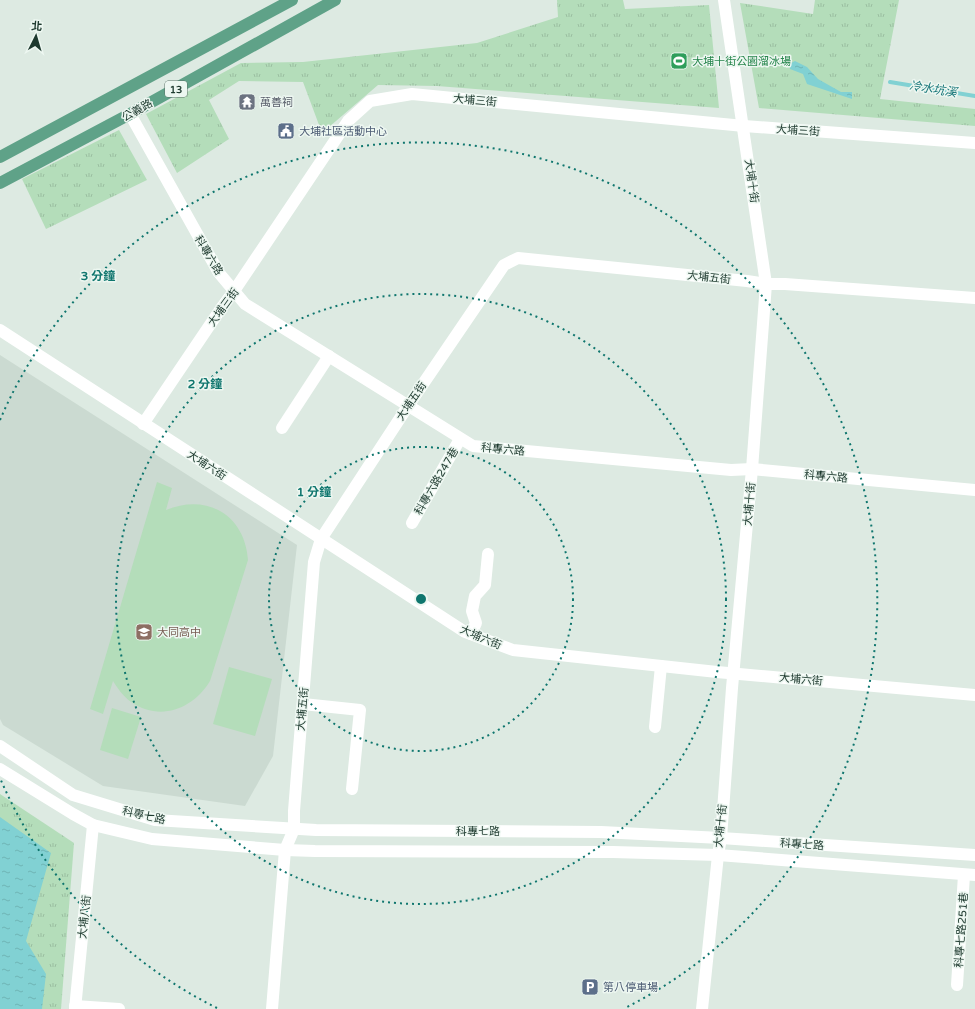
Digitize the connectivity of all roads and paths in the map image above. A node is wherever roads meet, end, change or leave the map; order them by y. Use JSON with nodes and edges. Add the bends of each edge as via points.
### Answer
{"nodes":[{"id":1,"x":292,"y":0,"type":"edge"},
{"id":2,"x":335,"y":0,"type":"edge"},
{"id":3,"x":724,"y":0,"type":"edge"},
{"id":4,"x":130,"y":114,"type":"junction"},
{"id":5,"x":744,"y":126,"type":"junction"},
{"id":6,"x":975,"y":143,"type":"edge"},
{"id":7,"x":3,"y":156,"type":"edge"},
{"id":8,"x":0,"y":183,"type":"edge"},
{"id":9,"x":766,"y":284,"type":"junction"},
{"id":10,"x":234,"y":291,"type":"junction"},
{"id":11,"x":975,"y":298,"type":"edge"},
{"id":12,"x":0,"y":330,"type":"edge"},
{"id":13,"x":329,"y":356,"type":"junction"},
{"id":14,"x":408,"y":406,"type":"junction"},
{"id":15,"x":143,"y":424,"type":"junction"},
{"id":16,"x":282,"y":428,"type":"dead end"},
{"id":17,"x":460,"y":439,"type":"junction"},
{"id":18,"x":752,"y":469,"type":"junction"},
{"id":19,"x":975,"y":490,"type":"edge"},
{"id":20,"x":412,"y":523,"type":"dead end"},
{"id":21,"x":321,"y":539,"type":"junction"},
{"id":22,"x":488,"y":554,"type":"dead end"},
{"id":23,"x":471,"y":634,"type":"junction"},
{"id":24,"x":661,"y":666,"type":"junction"},
{"id":25,"x":733,"y":673,"type":"junction"},
{"id":26,"x":975,"y":694,"type":"edge"},
{"id":27,"x":302,"y":704,"type":"junction"},
{"id":28,"x":655,"y":727,"type":"dead end"},
{"id":29,"x":0,"y":746,"type":"edge"},
{"id":30,"x":0,"y":769,"type":"edge"},
{"id":31,"x":352,"y":790,"type":"dead end"},
{"id":32,"x":93,"y":825,"type":"junction"},
{"id":33,"x":294,"y":829,"type":"junction"},
{"id":34,"x":721,"y":838,"type":"junction"},
{"id":35,"x":285,"y":850,"type":"junction"},
{"id":36,"x":718,"y":855,"type":"junction"},
{"id":37,"x":975,"y":855,"type":"edge"},
{"id":38,"x":970,"y":875,"type":"edge"},
{"id":39,"x":957,"y":985,"type":"dead end"},
{"id":40,"x":75,"y":1007,"type":"edge"},
{"id":41,"x":119,"y":1009,"type":"edge"},
{"id":42,"x":272,"y":1009,"type":"edge"},
{"id":43,"x":702,"y":1009,"type":"edge"}],
"edges":[{"from":1,"to":7,"type":"main road","number":"13"},
{"from":2,"to":4,"type":"main road","name":"公義路","number":"13"},
{"from":3,"to":5,"type":"street","name":"大埔十街"},
{"from":4,"to":8,"type":"main road","name":"公義路","number":"13"},
{"from":4,"to":10,"type":"street","name":"科專六路","via":[[219,273]]},
{"from":5,"to":6,"type":"street","name":"大埔三街"},
{"from":5,"to":9,"type":"street","name":"大埔十街"},
{"from":5,"to":10,"type":"street","name":"大埔三街","via":[[412,94],[370,101],[348,121]]},
{"from":9,"to":11,"type":"street","name":"大埔五街"},
{"from":9,"to":14,"type":"street","name":"大埔五街","via":[[518,258],[504,265]]},
{"from":9,"to":18,"type":"street","name":"大埔十街"},
{"from":10,"to":13,"type":"street","name":"科專六路","via":[[245,304]]},
{"from":10,"to":15,"type":"street","name":"大埔三街"},
{"from":12,"to":15,"type":"street","name":"大埔六街"},
{"from":13,"to":14,"type":"street","name":"科專六路"},
{"from":13,"to":16,"type":"street"},
{"from":14,"to":17,"type":"street","name":"科專六路"},
{"from":14,"to":21,"type":"street","name":"大埔五街"},
{"from":15,"to":21,"type":"street","name":"大埔六街"},
{"from":17,"to":18,"type":"street","name":"科專六路","via":[[473,446],[724,469]]},
{"from":17,"to":20,"type":"street","name":"科專六路247巷"},
{"from":18,"to":19,"type":"street","name":"科專六路"},
{"from":18,"to":25,"type":"street","name":"大埔十街"},
{"from":21,"to":23,"type":"street","name":"大埔六街"},
{"from":21,"to":27,"type":"street","name":"大埔五街","via":[[314,562]]},
{"from":22,"to":23,"type":"street","via":[[485,585],[475,596],[472,611],[476,623]]},
{"from":23,"to":24,"type":"street","name":"大埔六街","via":[[513,650]]},
{"from":24,"to":25,"type":"street","name":"大埔六街"},
{"from":24,"to":28,"type":"street"},
{"from":25,"to":26,"type":"street","name":"大埔六街"},
{"from":25,"to":34,"type":"street","name":"大埔十街"},
{"from":27,"to":31,"type":"street","via":[[360,710]]},
{"from":27,"to":33,"type":"street","name":"大埔五街"},
{"from":29,"to":33,"type":"street","name":"科專七路","via":[[73,795],[127,812],[156,820]]},
{"from":30,"to":32,"type":"street","name":"科專七路"},
{"from":32,"to":35,"type":"street","name":"科專七路","via":[[152,839]]},
{"from":32,"to":40,"type":"street","name":"大埔八街"},
{"from":33,"to":34,"type":"street","name":"科專七路","via":[[601,832]]},
{"from":33,"to":35,"type":"street","name":"大埔五街"},
{"from":34,"to":36,"type":"street","name":"大埔十街"},
{"from":34,"to":37,"type":"street","name":"科專七路"},
{"from":35,"to":36,"type":"street","name":"科專七路"},
{"from":35,"to":42,"type":"street","name":"大埔五街"},
{"from":36,"to":38,"type":"street","name":"科專七路"},
{"from":36,"to":43,"type":"street","name":"大埔十街"},
{"from":38,"to":39,"type":"street","name":"科專七路251巷"},
{"from":40,"to":41,"type":"street"}]}
